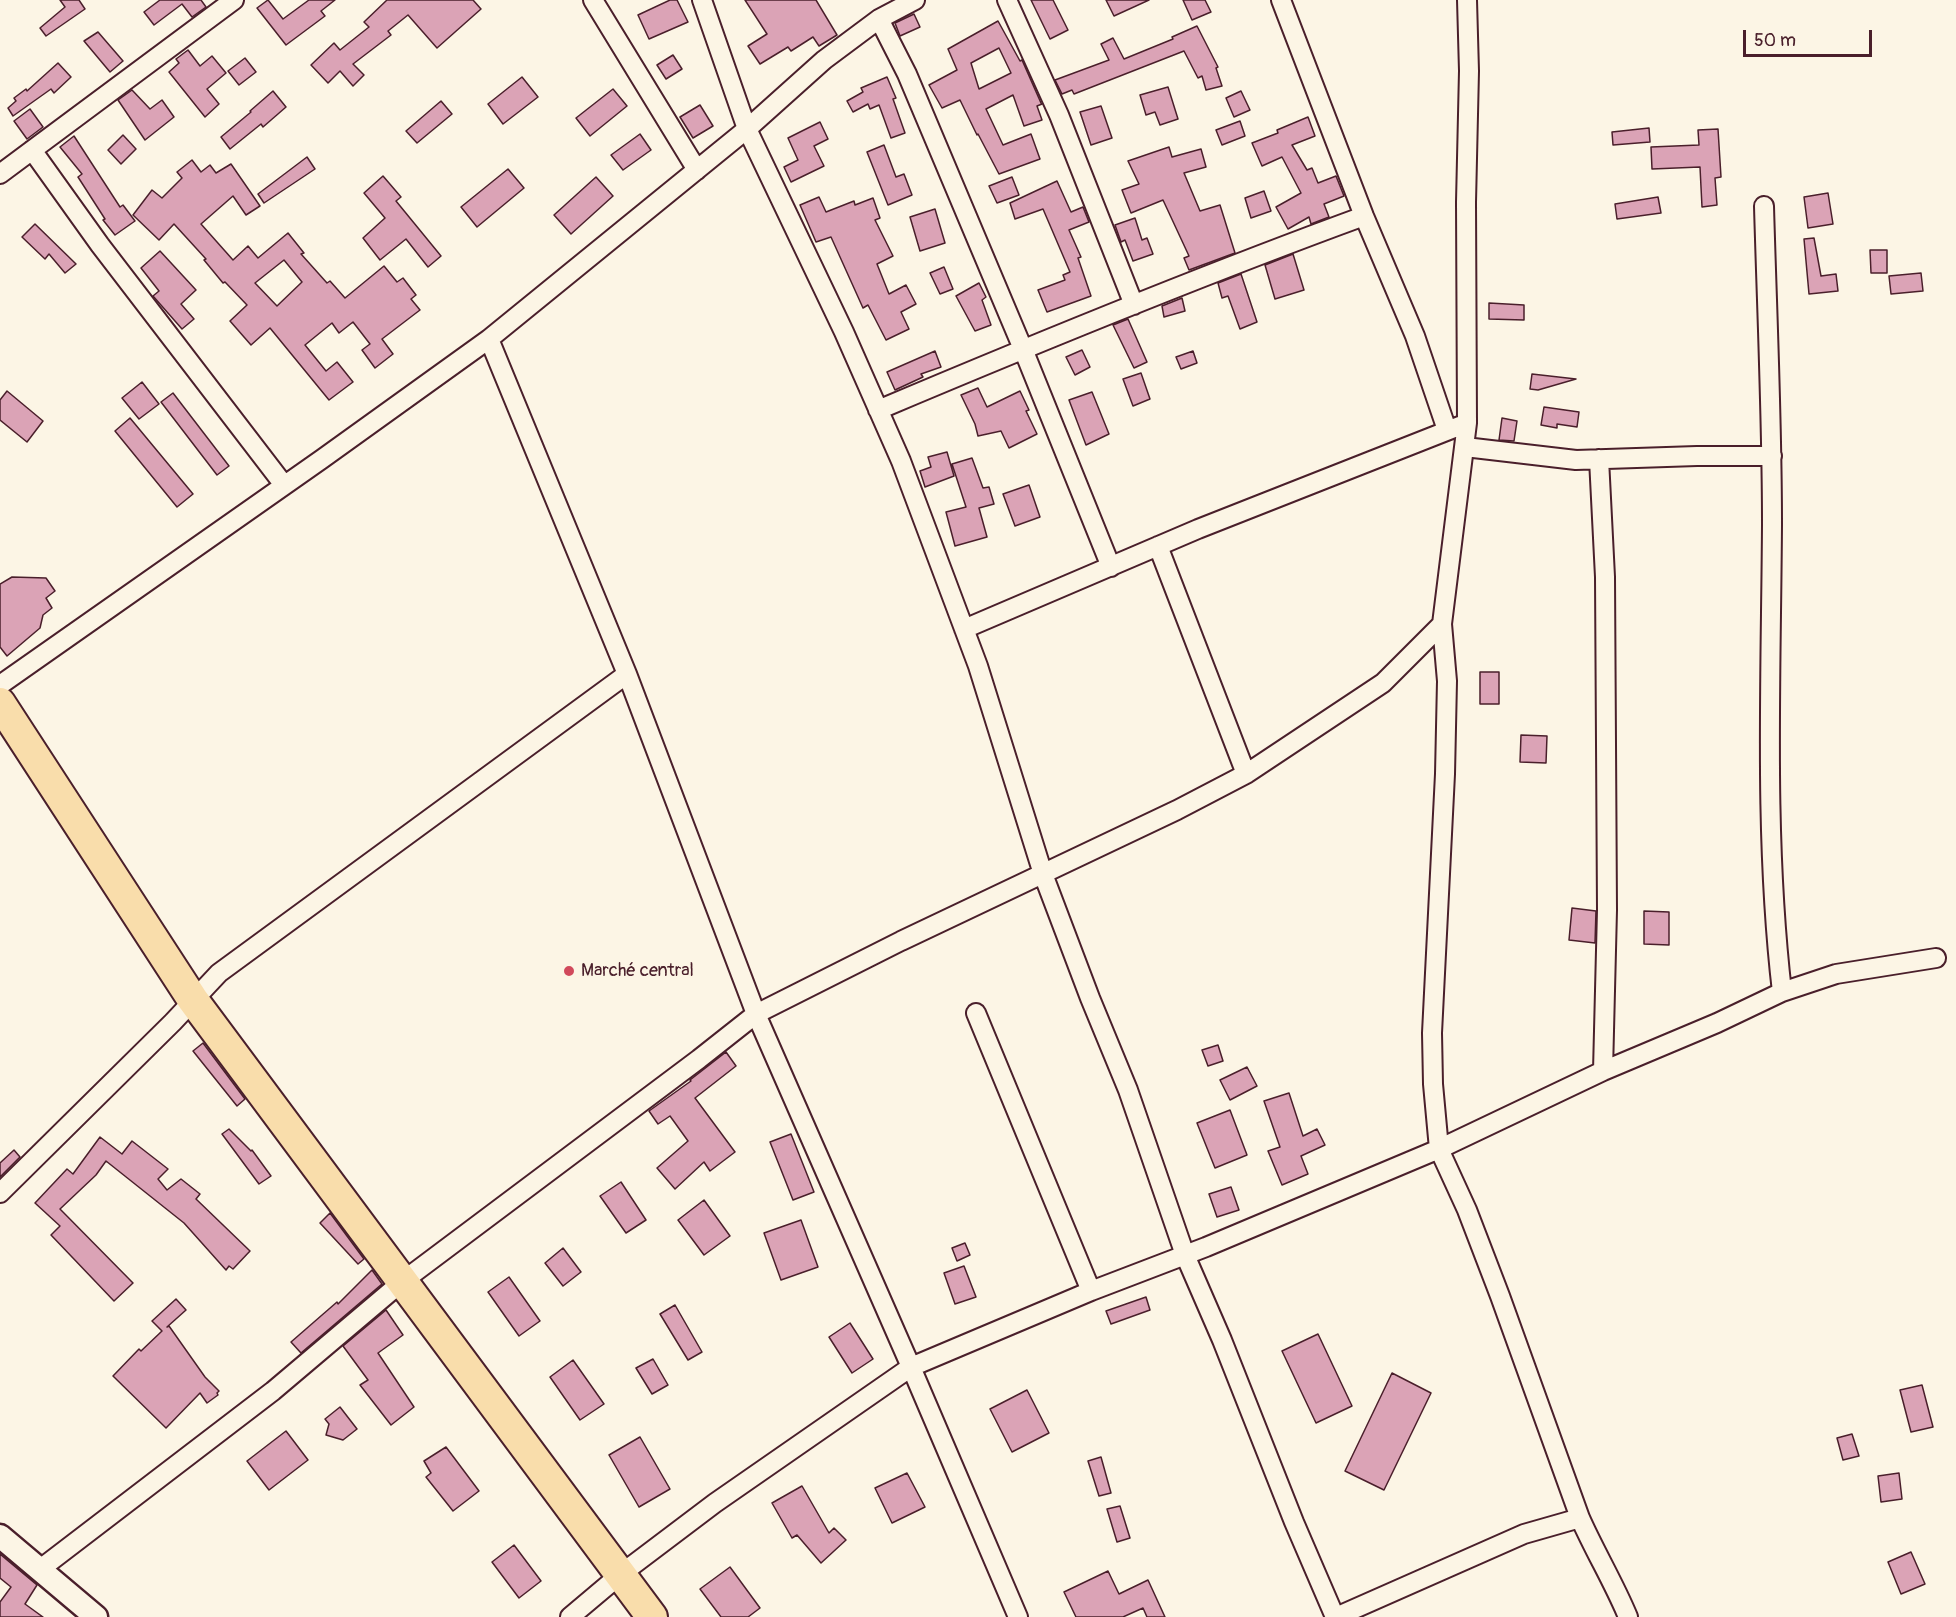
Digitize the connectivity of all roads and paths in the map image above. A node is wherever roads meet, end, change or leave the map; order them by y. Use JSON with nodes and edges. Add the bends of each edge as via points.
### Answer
{"nodes":[{"id":1,"x":234,"y":0,"type":"edge"},
{"id":2,"x":593,"y":0,"type":"edge"},
{"id":3,"x":702,"y":0,"type":"edge"},
{"id":4,"x":915,"y":0,"type":"edge"},
{"id":5,"x":1007,"y":0,"type":"edge"},
{"id":6,"x":1281,"y":0,"type":"edge"},
{"id":7,"x":1467,"y":0,"type":"edge"},
{"id":8,"x":879,"y":19,"type":"junction"},
{"id":9,"x":747,"y":129,"type":"junction"},
{"id":10,"x":32,"y":150,"type":"junction"},
{"id":11,"x":697,"y":170,"type":"junction"},
{"id":12,"x":0,"y":174,"type":"edge"},
{"id":13,"x":1764,"y":206,"type":"dead end"},
{"id":14,"x":1364,"y":216,"type":"junction"},
{"id":15,"x":1134,"y":305,"type":"junction"},
{"id":16,"x":489,"y":339,"type":"junction"},
{"id":17,"x":1023,"y":349,"type":"junction"},
{"id":18,"x":878,"y":410,"type":"junction"},
{"id":19,"x":1467,"y":423,"type":"junction"},
{"id":20,"x":1448,"y":430,"type":"junction"},
{"id":21,"x":1465,"y":447,"type":"junction"},
{"id":22,"x":1772,"y":456,"type":"junction"},
{"id":23,"x":1599,"y":459,"type":"junction"},
{"id":24,"x":284,"y":485,"type":"junction"},
{"id":25,"x":1158,"y":546,"type":"junction"},
{"id":26,"x":1111,"y":567,"type":"junction"},
{"id":27,"x":1443,"y":624,"type":"junction"},
{"id":28,"x":964,"y":629,"type":"junction"},
{"id":29,"x":627,"y":674,"type":"junction"},
{"id":30,"x":0,"y":686,"type":"edge"},
{"id":31,"x":0,"y":703,"type":"edge"},
{"id":32,"x":1246,"y":774,"type":"junction"},
{"id":33,"x":1043,"y":874,"type":"junction"},
{"id":34,"x":1936,"y":958,"type":"dead end"},
{"id":35,"x":1782,"y":992,"type":"junction"},
{"id":36,"x":193,"y":1000,"type":"junction"},
{"id":37,"x":976,"y":1012,"type":"dead end"},
{"id":38,"x":756,"y":1014,"type":"junction"},
{"id":39,"x":1603,"y":1071,"type":"junction"},
{"id":40,"x":1439,"y":1149,"type":"junction"},
{"id":41,"x":0,"y":1193,"type":"edge"},
{"id":42,"x":1185,"y":1255,"type":"junction"},
{"id":43,"x":403,"y":1281,"type":"junction"},
{"id":44,"x":1090,"y":1291,"type":"junction"},
{"id":45,"x":911,"y":1367,"type":"junction"},
{"id":46,"x":1580,"y":1518,"type":"junction"},
{"id":47,"x":0,"y":1536,"type":"edge"},
{"id":48,"x":39,"y":1569,"type":"junction"},
{"id":49,"x":621,"y":1574,"type":"junction"},
{"id":50,"x":96,"y":1617,"type":"edge"},
{"id":51,"x":570,"y":1617,"type":"edge"},
{"id":52,"x":652,"y":1617,"type":"edge"},
{"id":53,"x":1018,"y":1617,"type":"edge"},
{"id":54,"x":1336,"y":1617,"type":"edge"},
{"id":55,"x":1628,"y":1617,"type":"edge"}],
"edges":[{"from":1,"to":10,"type":"street"},
{"from":2,"to":11,"type":"street"},
{"from":3,"to":9,"type":"street"},
{"from":4,"to":8,"type":"street"},
{"from":5,"to":15,"type":"street","via":[[1059,115]]},
{"from":6,"to":14,"type":"street"},
{"from":7,"to":19,"type":"street"},
{"from":8,"to":9,"type":"street","via":[[824,60]]},
{"from":8,"to":17,"type":"street","via":[[907,74]]},
{"from":9,"to":11,"type":"street"},
{"from":9,"to":18,"type":"street"},
{"from":10,"to":12,"type":"street"},
{"from":10,"to":24,"type":"street"},
{"from":11,"to":16,"type":"street"},
{"from":13,"to":22,"type":"street"},
{"from":14,"to":15,"type":"street"},
{"from":14,"to":20,"type":"street","via":[[1415,336]]},
{"from":15,"to":17,"type":"street"},
{"from":16,"to":24,"type":"street"},
{"from":16,"to":29,"type":"street"},
{"from":17,"to":18,"type":"street"},
{"from":17,"to":26,"type":"street"},
{"from":18,"to":28,"type":"street","via":[[902,461]]},
{"from":19,"to":20,"type":"street"},
{"from":19,"to":21,"type":"street"},
{"from":20,"to":25,"type":"street"},
{"from":21,"to":23,"type":"street","via":[[1576,460]]},
{"from":21,"to":27,"type":"street"},
{"from":22,"to":23,"type":"street"},
{"from":22,"to":35,"type":"street","via":[[1771,836],[1775,936]]},
{"from":23,"to":39,"type":"street","via":[[1605,577],[1607,910]]},
{"from":24,"to":30,"type":"street"},
{"from":25,"to":26,"type":"street"},
{"from":25,"to":32,"type":"street"},
{"from":26,"to":28,"type":"street"},
{"from":27,"to":32,"type":"street","via":[[1383,682]]},
{"from":27,"to":40,"type":"street","via":[[1447,681],[1445,774],[1432,1033]]},
{"from":28,"to":33,"type":"street"},
{"from":29,"to":36,"type":"street","via":[[219,973]]},
{"from":29,"to":38,"type":"street"},
{"from":31,"to":36,"type":"main road"},
{"from":32,"to":33,"type":"street"},
{"from":33,"to":38,"type":"street"},
{"from":33,"to":42,"type":"street","via":[[1128,1090]]},
{"from":34,"to":35,"type":"street","via":[[1836,974]]},
{"from":35,"to":39,"type":"street"},
{"from":36,"to":41,"type":"street"},
{"from":36,"to":43,"type":"main road"},
{"from":37,"to":44,"type":"street"},
{"from":38,"to":43,"type":"street"},
{"from":38,"to":45,"type":"street"},
{"from":39,"to":40,"type":"street"},
{"from":40,"to":42,"type":"street"},
{"from":40,"to":46,"type":"street","via":[[1500,1296]]},
{"from":42,"to":44,"type":"street"},
{"from":42,"to":54,"type":"street"},
{"from":43,"to":48,"type":"street","via":[[273,1391]]},
{"from":43,"to":49,"type":"main road"},
{"from":44,"to":45,"type":"street"},
{"from":45,"to":49,"type":"street","via":[[715,1503]]},
{"from":45,"to":53,"type":"street"},
{"from":46,"to":54,"type":"street","via":[[1524,1534]]},
{"from":46,"to":55,"type":"street"},
{"from":47,"to":48,"type":"street"},
{"from":48,"to":50,"type":"street"},
{"from":49,"to":51,"type":"street"},
{"from":49,"to":52,"type":"main road"}]}
